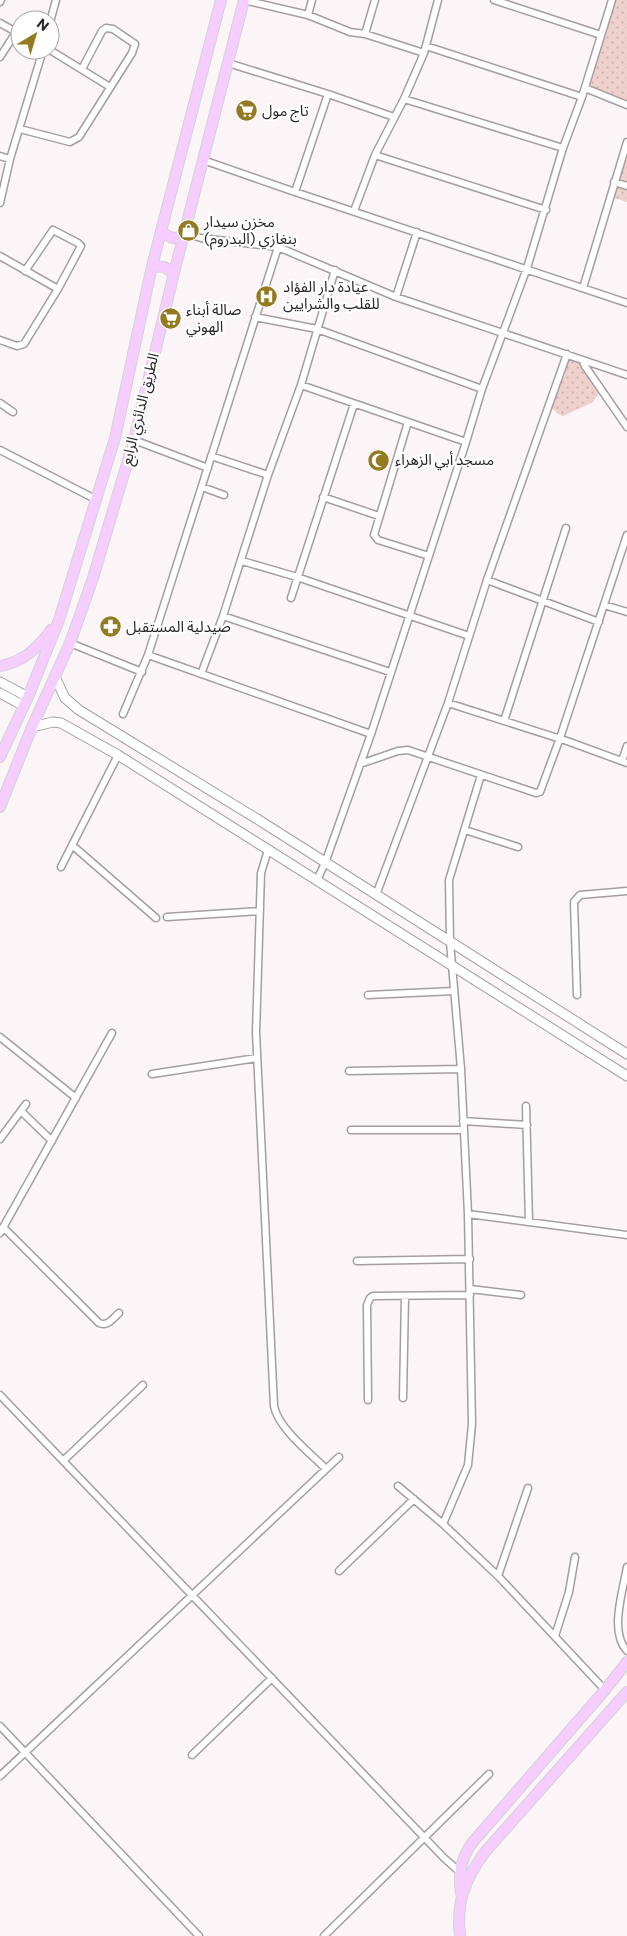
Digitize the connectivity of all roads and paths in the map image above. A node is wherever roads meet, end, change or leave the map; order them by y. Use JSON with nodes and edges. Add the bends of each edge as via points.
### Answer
{"nodes":[{"id":1,"x":220,"y":0,"type":"edge"},
{"id":2,"x":244,"y":0,"type":"edge"},
{"id":3,"x":312,"y":0,"type":"edge"},
{"id":4,"x":375,"y":0,"type":"edge"},
{"id":5,"x":438,"y":0,"type":"edge"},
{"id":6,"x":494,"y":0,"type":"edge"},
{"id":7,"x":612,"y":0,"type":"edge"},
{"id":8,"x":308,"y":15,"type":"junction"},
{"id":9,"x":365,"y":34,"type":"junction"},
{"id":10,"x":602,"y":35,"type":"junction"},
{"id":11,"x":10,"y":44,"type":"edge"},
{"id":12,"x":425,"y":50,"type":"junction"},
{"id":13,"x":60,"y":56,"type":"edge"},
{"id":14,"x":0,"y":57,"type":"edge"},
{"id":15,"x":40,"y":60,"type":"edge"},
{"id":16,"x":228,"y":63,"type":"junction"},
{"id":17,"x":82,"y":68,"type":"junction"},
{"id":18,"x":110,"y":86,"type":"junction"},
{"id":19,"x":585,"y":88,"type":"junction"},
{"id":20,"x":328,"y":94,"type":"junction"},
{"id":21,"x":582,"y":96,"type":"junction"},
{"id":22,"x":404,"y":99,"type":"junction"},
{"id":23,"x":627,"y":105,"type":"edge"},
{"id":24,"x":394,"y":117,"type":"junction"},
{"id":25,"x":20,"y":129,"type":"junction"},
{"id":26,"x":627,"y":142,"type":"edge"},
{"id":27,"x":564,"y":148,"type":"junction"},
{"id":28,"x":375,"y":155,"type":"junction"},
{"id":29,"x":0,"y":156,"type":"edge"},
{"id":30,"x":10,"y":159,"type":"junction"},
{"id":31,"x":203,"y":160,"type":"junction"},
{"id":32,"x":614,"y":182,"type":"junction"},
{"id":33,"x":627,"y":186,"type":"edge"},
{"id":34,"x":295,"y":192,"type":"junction"},
{"id":35,"x":0,"y":203,"type":"edge"},
{"id":36,"x":546,"y":210,"type":"junction"},
{"id":37,"x":354,"y":211,"type":"junction"},
{"id":38,"x":161,"y":232,"type":"junction"},
{"id":39,"x":417,"y":232,"type":"junction"},
{"id":40,"x":184,"y":235,"type":"junction"},
{"id":41,"x":278,"y":247,"type":"junction"},
{"id":42,"x":0,"y":256,"type":"edge"},
{"id":43,"x":152,"y":266,"type":"junction"},
{"id":44,"x":526,"y":268,"type":"junction"},
{"id":45,"x":335,"y":270,"type":"junction"},
{"id":46,"x":25,"y":271,"type":"junction"},
{"id":47,"x":174,"y":273,"type":"junction"},
{"id":48,"x":583,"y":288,"type":"junction"},
{"id":49,"x":58,"y":289,"type":"junction"},
{"id":50,"x":396,"y":297,"type":"junction"},
{"id":51,"x":627,"y":303,"type":"edge"},
{"id":52,"x":255,"y":317,"type":"junction"},
{"id":53,"x":317,"y":329,"type":"junction"},
{"id":54,"x":502,"y":333,"type":"junction"},
{"id":55,"x":0,"y":340,"type":"edge"},
{"id":56,"x":567,"y":354,"type":"junction"},
{"id":57,"x":582,"y":360,"type":"junction"},
{"id":58,"x":627,"y":375,"type":"edge"},
{"id":59,"x":301,"y":386,"type":"junction"},
{"id":60,"x":482,"y":389,"type":"junction"},
{"id":61,"x":0,"y":404,"type":"edge"},
{"id":62,"x":354,"y":404,"type":"junction"},
{"id":63,"x":13,"y":412,"type":"dead end"},
{"id":64,"x":408,"y":422,"type":"junction"},
{"id":65,"x":627,"y":427,"type":"edge"},
{"id":66,"x":134,"y":440,"type":"junction"},
{"id":67,"x":466,"y":442,"type":"junction"},
{"id":68,"x":0,"y":450,"type":"edge"},
{"id":69,"x":211,"y":456,"type":"junction"},
{"id":70,"x":208,"y":468,"type":"junction"},
{"id":71,"x":268,"y":475,"type":"junction"},
{"id":72,"x":202,"y":487,"type":"junction"},
{"id":73,"x":224,"y":495,"type":"dead end"},
{"id":74,"x":323,"y":497,"type":"junction"},
{"id":75,"x":97,"y":500,"type":"junction"},
{"id":76,"x":379,"y":516,"type":"junction"},
{"id":77,"x":566,"y":528,"type":"dead end"},
{"id":78,"x":627,"y":535,"type":"edge"},
{"id":79,"x":429,"y":556,"type":"junction"},
{"id":80,"x":242,"y":561,"type":"junction"},
{"id":81,"x":298,"y":578,"type":"junction"},
{"id":82,"x":487,"y":580,"type":"junction"},
{"id":83,"x":291,"y":598,"type":"dead end"},
{"id":84,"x":543,"y":601,"type":"junction"},
{"id":85,"x":604,"y":605,"type":"junction"},
{"id":86,"x":627,"y":612,"type":"edge"},
{"id":87,"x":409,"y":615,"type":"junction"},
{"id":88,"x":223,"y":616,"type":"junction"},
{"id":89,"x":60,"y":620,"type":"junction"},
{"id":90,"x":599,"y":622,"type":"junction"},
{"id":91,"x":469,"y":636,"type":"junction"},
{"id":92,"x":70,"y":643,"type":"junction"},
{"id":93,"x":148,"y":655,"type":"junction"},
{"id":94,"x":0,"y":666,"type":"edge"},
{"id":95,"x":142,"y":672,"type":"junction"},
{"id":96,"x":390,"y":672,"type":"junction"},
{"id":97,"x":201,"y":674,"type":"junction"},
{"id":98,"x":55,"y":677,"type":"junction"},
{"id":99,"x":0,"y":682,"type":"edge"},
{"id":100,"x":0,"y":693,"type":"edge"},
{"id":101,"x":26,"y":701,"type":"junction"},
{"id":102,"x":448,"y":703,"type":"junction"},
{"id":103,"x":123,"y":714,"type":"dead end"},
{"id":104,"x":504,"y":721,"type":"junction"},
{"id":105,"x":32,"y":727,"type":"junction"},
{"id":106,"x":371,"y":734,"type":"junction"},
{"id":107,"x":560,"y":738,"type":"junction"},
{"id":108,"x":627,"y":746,"type":"edge"},
{"id":109,"x":118,"y":755,"type":"junction"},
{"id":110,"x":428,"y":756,"type":"junction"},
{"id":111,"x":0,"y":757,"type":"edge"},
{"id":112,"x":624,"y":762,"type":"edge"},
{"id":113,"x":360,"y":764,"type":"junction"},
{"id":114,"x":481,"y":775,"type":"junction"},
{"id":115,"x":0,"y":807,"type":"edge"},
{"id":116,"x":465,"y":830,"type":"junction"},
{"id":117,"x":72,"y":845,"type":"junction"},
{"id":118,"x":518,"y":847,"type":"dead end"},
{"id":119,"x":268,"y":850,"type":"junction"},
{"id":120,"x":325,"y":863,"type":"junction"},
{"id":121,"x":61,"y":867,"type":"dead end"},
{"id":122,"x":317,"y":880,"type":"junction"},
{"id":123,"x":627,"y":891,"type":"edge"},
{"id":124,"x":376,"y":896,"type":"junction"},
{"id":125,"x":260,"y":911,"type":"junction"},
{"id":126,"x":167,"y":917,"type":"dead end"},
{"id":127,"x":156,"y":918,"type":"dead end"},
{"id":128,"x":450,"y":942,"type":"junction"},
{"id":129,"x":452,"y":965,"type":"junction"},
{"id":130,"x":454,"y":992,"type":"junction"},
{"id":131,"x":368,"y":995,"type":"dead end"},
{"id":132,"x":577,"y":995,"type":"dead end"},
{"id":133,"x":112,"y":1033,"type":"dead end"},
{"id":134,"x":0,"y":1037,"type":"edge"},
{"id":135,"x":627,"y":1054,"type":"edge"},
{"id":136,"x":257,"y":1058,"type":"junction"},
{"id":137,"x":461,"y":1069,"type":"junction"},
{"id":138,"x":350,"y":1071,"type":"dead end"},
{"id":139,"x":152,"y":1074,"type":"dead end"},
{"id":140,"x":627,"y":1076,"type":"edge"},
{"id":141,"x":76,"y":1098,"type":"junction"},
{"id":142,"x":26,"y":1104,"type":"dead end"},
{"id":143,"x":526,"y":1106,"type":"dead end"},
{"id":144,"x":21,"y":1111,"type":"junction"},
{"id":145,"x":464,"y":1121,"type":"junction"},
{"id":146,"x":526,"y":1125,"type":"junction"},
{"id":147,"x":351,"y":1130,"type":"dead end"},
{"id":148,"x":464,"y":1130,"type":"junction"},
{"id":149,"x":0,"y":1139,"type":"edge"},
{"id":150,"x":52,"y":1141,"type":"junction"},
{"id":151,"x":468,"y":1214,"type":"junction"},
{"id":152,"x":528,"y":1222,"type":"junction"},
{"id":153,"x":1,"y":1230,"type":"edge"},
{"id":154,"x":627,"y":1235,"type":"edge"},
{"id":155,"x":470,"y":1259,"type":"junction"},
{"id":156,"x":357,"y":1261,"type":"dead end"},
{"id":157,"x":470,"y":1292,"type":"junction"},
{"id":158,"x":521,"y":1295,"type":"dead end"},
{"id":159,"x":405,"y":1296,"type":"junction"},
{"id":160,"x":119,"y":1312,"type":"dead end"},
{"id":161,"x":143,"y":1385,"type":"dead end"},
{"id":162,"x":0,"y":1395,"type":"edge"},
{"id":163,"x":403,"y":1398,"type":"dead end"},
{"id":164,"x":368,"y":1400,"type":"dead end"},
{"id":165,"x":340,"y":1456,"type":"dead end"},
{"id":166,"x":64,"y":1460,"type":"junction"},
{"id":167,"x":326,"y":1469,"type":"junction"},
{"id":168,"x":398,"y":1486,"type":"dead end"},
{"id":169,"x":528,"y":1488,"type":"dead end"},
{"id":170,"x":414,"y":1500,"type":"junction"},
{"id":171,"x":443,"y":1524,"type":"junction"},
{"id":172,"x":575,"y":1557,"type":"dead end"},
{"id":173,"x":627,"y":1567,"type":"edge"},
{"id":174,"x":339,"y":1571,"type":"dead end"},
{"id":175,"x":498,"y":1576,"type":"junction"},
{"id":176,"x":192,"y":1595,"type":"junction"},
{"id":177,"x":555,"y":1636,"type":"junction"},
{"id":178,"x":627,"y":1652,"type":"edge"},
{"id":179,"x":627,"y":1662,"type":"edge"},
{"id":180,"x":272,"y":1678,"type":"junction"},
{"id":181,"x":605,"y":1690,"type":"junction"},
{"id":182,"x":627,"y":1692,"type":"edge"},
{"id":183,"x":0,"y":1726,"type":"edge"},
{"id":184,"x":25,"y":1752,"type":"junction"},
{"id":185,"x":192,"y":1755,"type":"dead end"},
{"id":186,"x":489,"y":1774,"type":"dead end"},
{"id":187,"x":0,"y":1776,"type":"edge"},
{"id":188,"x":424,"y":1837,"type":"junction"},
{"id":189,"x":464,"y":1875,"type":"junction"},
{"id":190,"x":199,"y":1936,"type":"edge"},
{"id":191,"x":324,"y":1936,"type":"edge"},
{"id":192,"x":460,"y":1936,"type":"edge"}],
"edges":[{"from":1,"to":38,"type":"main road","name":"الطريق الدائري الرابع"},
{"from":2,"to":8,"type":"street"},
{"from":2,"to":16,"type":"main road","name":"الطريق الدائري الرابع"},
{"from":3,"to":8,"type":"street"},
{"from":4,"to":9,"type":"street"},
{"from":5,"to":12,"type":"street"},
{"from":6,"to":10,"type":"street"},
{"from":7,"to":10,"type":"street"},
{"from":8,"to":9,"type":"street","via":[[350,32]]},
{"from":9,"to":12,"type":"street"},
{"from":10,"to":19,"type":"street"},
{"from":11,"to":14,"type":"street"},
{"from":12,"to":21,"type":"street"},
{"from":12,"to":22,"type":"street"},
{"from":13,"to":17,"type":"street"},
{"from":15,"to":25,"type":"street"},
{"from":16,"to":20,"type":"street"},
{"from":16,"to":31,"type":"main road","name":"الطريق الدائري الرابع"},
{"from":17,"to":18,"type":"street"},
{"from":17,"to":18,"type":"street","via":[[106,28],[132,41],[134,49]]},
{"from":18,"to":25,"type":"street","via":[[73,142]]},
{"from":19,"to":21,"type":"street"},
{"from":19,"to":23,"type":"street"},
{"from":20,"to":24,"type":"street"},
{"from":20,"to":34,"type":"street"},
{"from":21,"to":27,"type":"street"},
{"from":22,"to":24,"type":"street"},
{"from":22,"to":27,"type":"street"},
{"from":24,"to":28,"type":"street"},
{"from":25,"to":30,"type":"street"},
{"from":26,"to":32,"type":"street"},
{"from":27,"to":36,"type":"street"},
{"from":28,"to":36,"type":"street"},
{"from":28,"to":37,"type":"street"},
{"from":29,"to":30,"type":"street"},
{"from":30,"to":35,"type":"street"},
{"from":31,"to":34,"type":"street"},
{"from":31,"to":40,"type":"main road","name":"الطريق الدائري الرابع"},
{"from":32,"to":33,"type":"street"},
{"from":32,"to":48,"type":"street"},
{"from":34,"to":37,"type":"street"},
{"from":36,"to":44,"type":"street"},
{"from":37,"to":39,"type":"street"},
{"from":38,"to":40,"type":"main road","via":[[172,238]]},
{"from":38,"to":43,"type":"main road","name":"الطريق الدائري الرابع"},
{"from":39,"to":44,"type":"street"},
{"from":39,"to":50,"type":"street"},
{"from":40,"to":41,"type":"street"},
{"from":40,"to":47,"type":"main road","name":"الطريق الدائري الرابع"},
{"from":41,"to":45,"type":"street"},
{"from":41,"to":52,"type":"street"},
{"from":42,"to":46,"type":"street"},
{"from":43,"to":47,"type":"main road","via":[[164,267]]},
{"from":43,"to":75,"type":"main road","name":"الطريق الدائري الرابع","via":[[115,438]]},
{"from":44,"to":48,"type":"street"},
{"from":44,"to":54,"type":"street"},
{"from":45,"to":50,"type":"street"},
{"from":45,"to":53,"type":"street"},
{"from":46,"to":49,"type":"street"},
{"from":46,"to":49,"type":"street","via":[[53,230],[78,243],[80,251]]},
{"from":47,"to":66,"type":"main road","name":"الطريق الدائري الرابع"},
{"from":48,"to":51,"type":"street"},
{"from":49,"to":55,"type":"street","via":[[22,346]]},
{"from":50,"to":54,"type":"street"},
{"from":52,"to":53,"type":"street"},
{"from":52,"to":69,"type":"street"},
{"from":53,"to":59,"type":"street"},
{"from":53,"to":60,"type":"street"},
{"from":54,"to":56,"type":"street"},
{"from":54,"to":60,"type":"street"},
{"from":56,"to":57,"type":"street"},
{"from":56,"to":82,"type":"street"},
{"from":57,"to":58,"type":"street"},
{"from":57,"to":65,"type":"street"},
{"from":59,"to":62,"type":"street"},
{"from":59,"to":71,"type":"street"},
{"from":60,"to":67,"type":"street"},
{"from":61,"to":63,"type":"street"},
{"from":62,"to":64,"type":"street"},
{"from":62,"to":74,"type":"street"},
{"from":64,"to":67,"type":"street"},
{"from":64,"to":76,"type":"street"},
{"from":66,"to":70,"type":"street"},
{"from":66,"to":92,"type":"main road","name":"الطريق الدائري الرابع"},
{"from":67,"to":79,"type":"street"},
{"from":68,"to":75,"type":"street"},
{"from":69,"to":70,"type":"street"},
{"from":69,"to":71,"type":"street"},
{"from":70,"to":72,"type":"street"},
{"from":71,"to":80,"type":"street"},
{"from":72,"to":73,"type":"street"},
{"from":72,"to":93,"type":"street"},
{"from":74,"to":76,"type":"street"},
{"from":74,"to":81,"type":"street"},
{"from":75,"to":89,"type":"main road","name":"الطريق الدائري الرابع"},
{"from":76,"to":79,"type":"street","via":[[375,538]]},
{"from":77,"to":84,"type":"street"},
{"from":78,"to":85,"type":"street"},
{"from":79,"to":87,"type":"street"},
{"from":80,"to":81,"type":"street"},
{"from":80,"to":88,"type":"street"},
{"from":81,"to":83,"type":"street"},
{"from":81,"to":87,"type":"street"},
{"from":82,"to":84,"type":"street"},
{"from":82,"to":91,"type":"street"},
{"from":84,"to":90,"type":"street"},
{"from":84,"to":104,"type":"street"},
{"from":85,"to":86,"type":"street"},
{"from":85,"to":90,"type":"street"},
{"from":87,"to":91,"type":"street"},
{"from":87,"to":96,"type":"street"},
{"from":88,"to":96,"type":"street"},
{"from":88,"to":97,"type":"street"},
{"from":89,"to":94,"type":"main road","via":[[31,653]]},
{"from":89,"to":101,"type":"main road","name":"الطريق الدائري الرابع"},
{"from":90,"to":107,"type":"street"},
{"from":91,"to":102,"type":"street"},
{"from":92,"to":95,"type":"street"},
{"from":92,"to":98,"type":"main road","name":"الطريق الدائري الرابع"},
{"from":93,"to":95,"type":"street"},
{"from":93,"to":97,"type":"street"},
{"from":95,"to":103,"type":"street"},
{"from":96,"to":106,"type":"street"},
{"from":97,"to":106,"type":"street"},
{"from":98,"to":105,"type":"main road","name":"الطريق الدائري الرابع"},
{"from":98,"to":120,"type":"main road","via":[[65,698],[79,710]]},
{"from":99,"to":101,"type":"main road"},
{"from":100,"to":101,"type":"main road"},
{"from":101,"to":111,"type":"main road","name":"الطريق الدائري الرابع"},
{"from":102,"to":104,"type":"street"},
{"from":102,"to":110,"type":"street"},
{"from":104,"to":107,"type":"street"},
{"from":105,"to":109,"type":"main road","via":[[61,723]]},
{"from":105,"to":115,"type":"main road","name":"الطريق الدائري الرابع"},
{"from":106,"to":113,"type":"street"},
{"from":107,"to":112,"type":"street"},
{"from":107,"to":114,"type":"street","via":[[540,792]]},
{"from":108,"to":112,"type":"street"},
{"from":109,"to":117,"type":"street"},
{"from":109,"to":119,"type":"main road"},
{"from":110,"to":113,"type":"street","via":[[403,750]]},
{"from":110,"to":114,"type":"street"},
{"from":110,"to":124,"type":"street"},
{"from":113,"to":120,"type":"street"},
{"from":114,"to":116,"type":"street"},
{"from":116,"to":118,"type":"street"},
{"from":116,"to":128,"type":"street","via":[[449,880]]},
{"from":117,"to":121,"type":"street"},
{"from":117,"to":127,"type":"street"},
{"from":119,"to":122,"type":"main road"},
{"from":119,"to":125,"type":"street","via":[[261,873]]},
{"from":120,"to":122,"type":"street"},
{"from":120,"to":124,"type":"main road"},
{"from":122,"to":129,"type":"main road"},
{"from":123,"to":132,"type":"street","via":[[580,895],[574,902]]},
{"from":124,"to":128,"type":"main road"},
{"from":125,"to":126,"type":"street"},
{"from":125,"to":136,"type":"street"},
{"from":128,"to":129,"type":"street"},
{"from":128,"to":135,"type":"main road"},
{"from":129,"to":130,"type":"street"},
{"from":129,"to":140,"type":"main road"},
{"from":130,"to":131,"type":"street"},
{"from":130,"to":137,"type":"street"},
{"from":133,"to":141,"type":"street"},
{"from":134,"to":141,"type":"street"},
{"from":136,"to":139,"type":"street"},
{"from":136,"to":167,"type":"street","via":[[274,1406],[281,1423]]},
{"from":137,"to":138,"type":"street"},
{"from":137,"to":145,"type":"street"},
{"from":141,"to":150,"type":"street"},
{"from":142,"to":144,"type":"street"},
{"from":143,"to":146,"type":"street"},
{"from":144,"to":149,"type":"street"},
{"from":144,"to":150,"type":"street"},
{"from":145,"to":146,"type":"street"},
{"from":145,"to":148,"type":"street"},
{"from":146,"to":152,"type":"street"},
{"from":147,"to":148,"type":"street"},
{"from":148,"to":151,"type":"street"},
{"from":150,"to":153,"type":"street"},
{"from":151,"to":152,"type":"street"},
{"from":151,"to":155,"type":"street"},
{"from":152,"to":154,"type":"street"},
{"from":153,"to":160,"type":"street","via":[[99,1323],[106,1324]]},
{"from":155,"to":156,"type":"street"},
{"from":155,"to":157,"type":"street"},
{"from":157,"to":158,"type":"street"},
{"from":157,"to":159,"type":"street"},
{"from":157,"to":171,"type":"street","via":[[470,1451]]},
{"from":159,"to":163,"type":"street"},
{"from":159,"to":164,"type":"street","via":[[373,1296],[368,1301]]},
{"from":161,"to":166,"type":"street"},
{"from":162,"to":166,"type":"street"},
{"from":165,"to":167,"type":"street"},
{"from":166,"to":176,"type":"street"},
{"from":167,"to":176,"type":"street"},
{"from":168,"to":170,"type":"street"},
{"from":169,"to":175,"type":"street"},
{"from":170,"to":171,"type":"street"},
{"from":170,"to":174,"type":"street"},
{"from":171,"to":175,"type":"street"},
{"from":172,"to":177,"type":"street","via":[[569,1592]]},
{"from":173,"to":178,"type":"street","via":[[617,1629]]},
{"from":175,"to":177,"type":"street"},
{"from":176,"to":180,"type":"street"},
{"from":176,"to":184,"type":"street"},
{"from":177,"to":181,"type":"street"},
{"from":179,"to":181,"type":"main road"},
{"from":180,"to":185,"type":"street"},
{"from":180,"to":188,"type":"street"},
{"from":181,"to":189,"type":"main road","via":[[472,1843],[464,1856]]},
{"from":182,"to":189,"type":"main road"},
{"from":183,"to":184,"type":"street"},
{"from":184,"to":187,"type":"street"},
{"from":184,"to":190,"type":"street"},
{"from":186,"to":188,"type":"street"},
{"from":188,"to":189,"type":"street"},
{"from":188,"to":191,"type":"street"},
{"from":189,"to":192,"type":"main road","via":[[459,1911]]}]}
